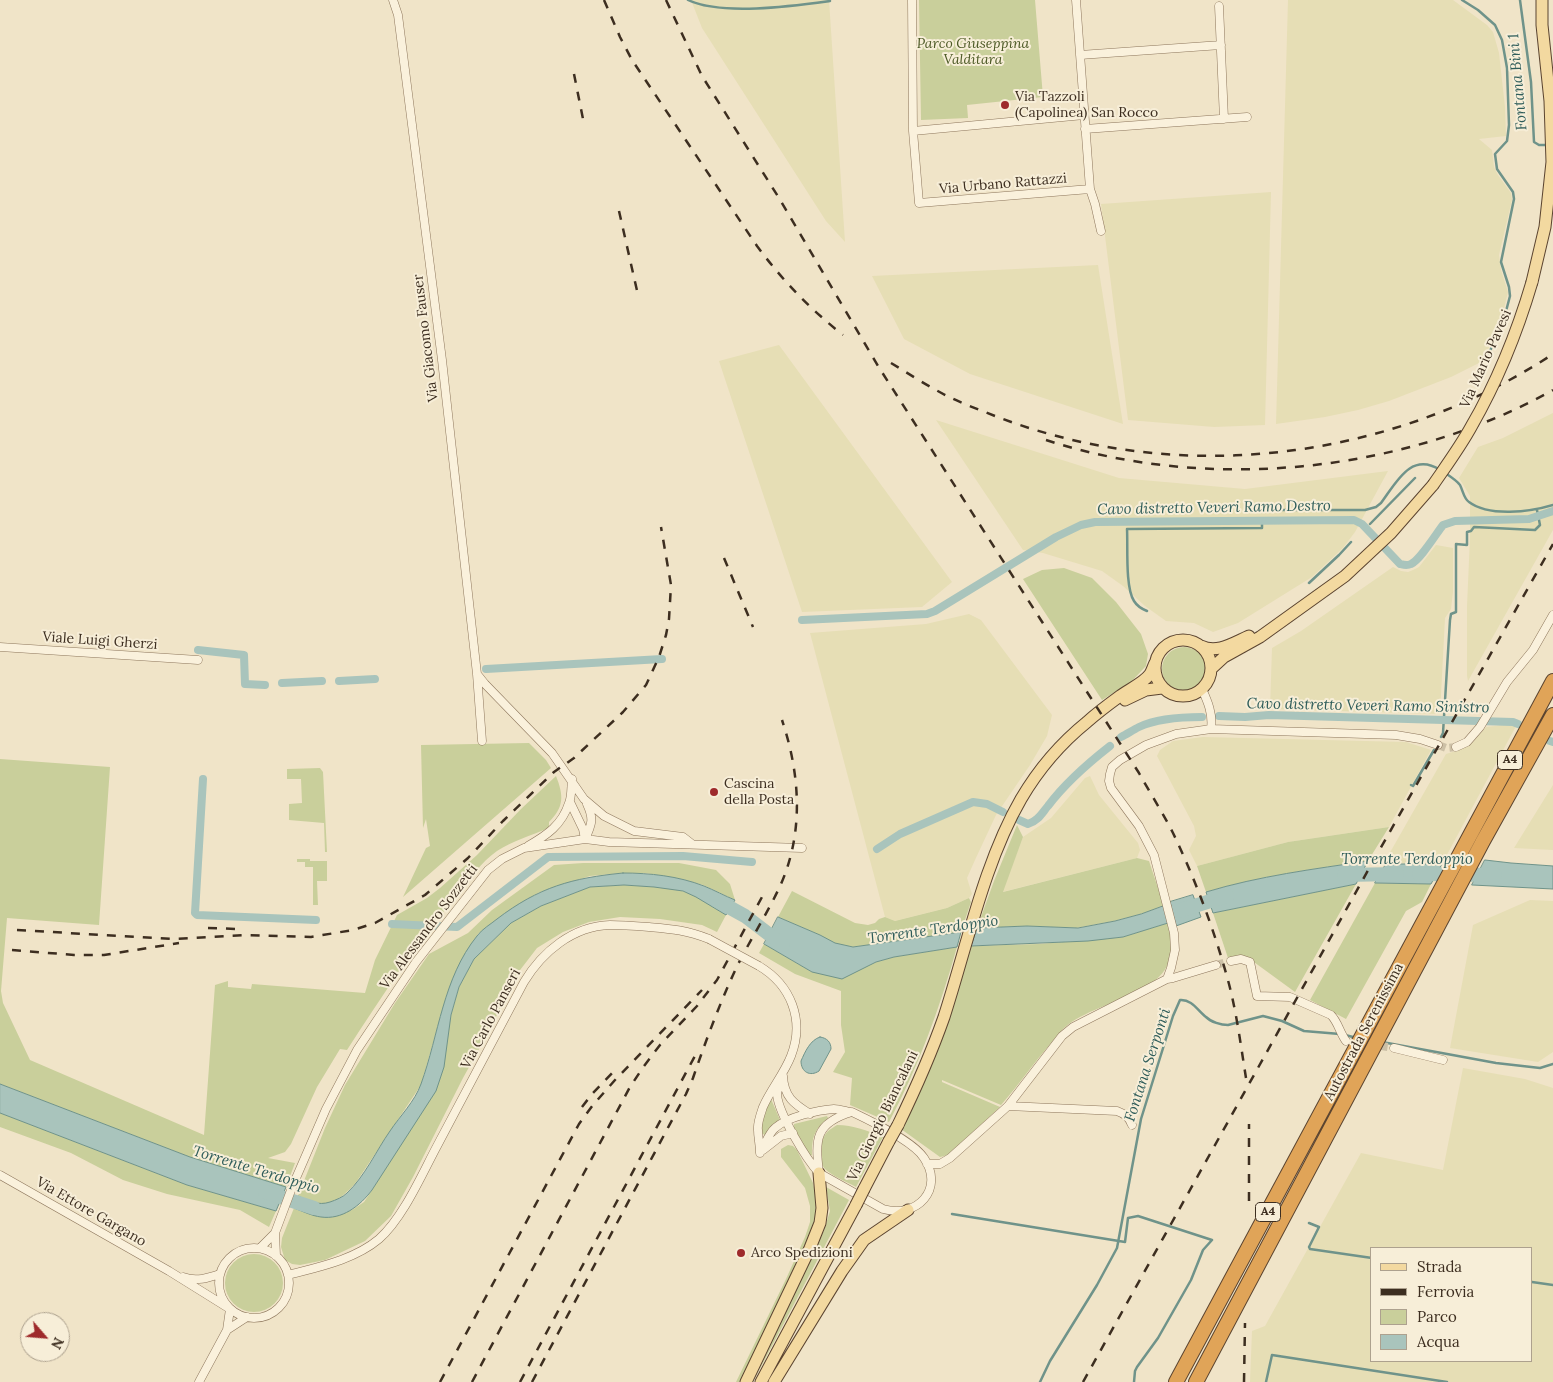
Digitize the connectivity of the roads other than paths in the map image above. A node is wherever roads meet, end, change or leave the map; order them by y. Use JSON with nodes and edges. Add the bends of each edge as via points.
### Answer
{"nodes":[{"id":1,"x":393,"y":0,"type":"edge"},
{"id":2,"x":912,"y":0,"type":"edge"},
{"id":3,"x":1076,"y":0,"type":"edge"},
{"id":4,"x":1535,"y":0,"type":"edge"},
{"id":5,"x":1542,"y":0,"type":"edge"},
{"id":6,"x":1219,"y":6,"type":"dead end"},
{"id":7,"x":1542,"y":25,"type":"junction"},
{"id":8,"x":1221,"y":44,"type":"junction"},
{"id":9,"x":1080,"y":55,"type":"junction"},
{"id":10,"x":1084,"y":115,"type":"junction"},
{"id":11,"x":1247,"y":117,"type":"dead end"},
{"id":12,"x":1224,"y":119,"type":"junction"},
{"id":13,"x":1085,"y":129,"type":"junction"},
{"id":14,"x":913,"y":131,"type":"junction"},
{"id":15,"x":1552,"y":144,"type":"edge"},
{"id":16,"x":1090,"y":189,"type":"junction"},
{"id":17,"x":1101,"y":231,"type":"dead end"},
{"id":18,"x":1553,"y":615,"type":"edge"},
{"id":19,"x":1276,"y":624,"type":"junction"},
{"id":20,"x":1199,"y":645,"type":"junction"},
{"id":21,"x":0,"y":647,"type":"edge"},
{"id":22,"x":198,"y":660,"type":"dead end"},
{"id":23,"x":1155,"y":663,"type":"junction"},
{"id":24,"x":1211,"y":669,"type":"junction"},
{"id":25,"x":477,"y":674,"type":"junction"},
{"id":26,"x":1553,"y":681,"type":"edge"},
{"id":27,"x":1162,"y":688,"type":"junction"},
{"id":28,"x":1202,"y":689,"type":"junction"},
{"id":29,"x":1105,"y":708,"type":"junction"},
{"id":30,"x":1553,"y":715,"type":"edge"},
{"id":31,"x":1211,"y":730,"type":"junction"},
{"id":32,"x":482,"y":741,"type":"dead end"},
{"id":33,"x":1438,"y":745,"type":"tunnel mouth"},
{"id":34,"x":1456,"y":747,"type":"tunnel mouth"},
{"id":35,"x":572,"y":779,"type":"junction"},
{"id":36,"x":570,"y":802,"type":"junction"},
{"id":37,"x":587,"y":802,"type":"junction"},
{"id":38,"x":585,"y":839,"type":"junction"},
{"id":39,"x":692,"y":844,"type":"junction"},
{"id":40,"x":524,"y":848,"type":"junction"},
{"id":41,"x":802,"y":848,"type":"dead end"},
{"id":42,"x":1231,"y":961,"type":"tunnel mouth"},
{"id":43,"x":1216,"y":965,"type":"tunnel mouth"},
{"id":44,"x":1167,"y":979,"type":"junction"},
{"id":45,"x":1350,"y":1038,"type":"junction"},
{"id":46,"x":1394,"y":1048,"type":"tunnel mouth"},
{"id":47,"x":1443,"y":1060,"type":"dead end"},
{"id":48,"x":783,"y":1072,"type":"junction"},
{"id":49,"x":1008,"y":1106,"type":"junction"},
{"id":50,"x":852,"y":1112,"type":"junction"},
{"id":51,"x":810,"y":1114,"type":"junction"},
{"id":52,"x":787,"y":1121,"type":"junction"},
{"id":53,"x":1132,"y":1126,"type":"dead end"},
{"id":54,"x":793,"y":1132,"type":"junction"},
{"id":55,"x":760,"y":1153,"type":"junction"},
{"id":56,"x":927,"y":1164,"type":"junction"},
{"id":57,"x":819,"y":1173,"type":"junction"},
{"id":58,"x":0,"y":1175,"type":"edge"},
{"id":59,"x":908,"y":1210,"type":"junction"},
{"id":60,"x":275,"y":1233,"type":"junction"},
{"id":61,"x":260,"y":1248,"type":"junction"},
{"id":62,"x":276,"y":1256,"type":"junction"},
{"id":63,"x":169,"y":1271,"type":"junction"},
{"id":64,"x":220,"y":1274,"type":"junction"},
{"id":65,"x":288,"y":1275,"type":"junction"},
{"id":66,"x":230,"y":1308,"type":"junction"},
{"id":67,"x":247,"y":1317,"type":"junction"},
{"id":68,"x":226,"y":1330,"type":"junction"},
{"id":69,"x":199,"y":1382,"type":"edge"},
{"id":70,"x":746,"y":1382,"type":"edge"},
{"id":71,"x":761,"y":1382,"type":"edge"},
{"id":72,"x":774,"y":1382,"type":"edge"},
{"id":73,"x":1176,"y":1382,"type":"edge"},
{"id":74,"x":1196,"y":1382,"type":"edge"}],
"edges":[{"from":1,"to":25,"type":"street","name":"Via Giacomo Fauser","via":[[398,15],[436,307]]},
{"from":2,"to":14,"type":"street"},
{"from":3,"to":9,"type":"street"},
{"from":4,"to":7,"type":"main road","name":"Via Mario Pavesi"},
{"from":5,"to":7,"type":"main road","name":"Via Mario Pavesi"},
{"from":6,"to":8,"type":"street"},
{"from":7,"to":15,"type":"main road","name":"Via Mario Pavesi"},
{"from":8,"to":9,"type":"street"},
{"from":8,"to":12,"type":"street"},
{"from":9,"to":10,"type":"street"},
{"from":10,"to":13,"type":"street"},
{"from":10,"to":14,"type":"street"},
{"from":11,"to":12,"type":"street"},
{"from":12,"to":13,"type":"street"},
{"from":13,"to":16,"type":"street"},
{"from":14,"to":16,"type":"street","name":"Via Urbano Rattazzi","via":[[919,203]]},
{"from":15,"to":19,"type":"main road","name":"Via Mario Pavesi","bridge":true,"via":[[1545,227],[1532,282],[1508,352],[1471,428],[1433,485],[1380,544],[1326,590]]},
{"from":16,"to":17,"type":"street"},
{"from":18,"to":34,"type":"street","via":[[1480,727],[1467,742]]},
{"from":19,"to":20,"type":"main road","via":[[1220,648],[1211,650]]},
{"from":19,"to":24,"type":"main road"},
{"from":20,"to":23,"type":"main road","via":[[1191,641],[1172,642],[1158,654]]},
{"from":20,"to":24,"type":"main road","via":[[1210,660]]},
{"from":21,"to":22,"type":"street","name":"Viale Luigi Gherzi"},
{"from":23,"to":27,"type":"main road","via":[[1157,680]]},
{"from":23,"to":29,"type":"main road","via":[[1145,680]]},
{"from":24,"to":28,"type":"main road"},
{"from":25,"to":32,"type":"street","name":"Via Giacomo Fauser"},
{"from":25,"to":35,"type":"street","via":[[552,753]]},
{"from":26,"to":45,"type":"highway","name":"Autostrada Serenissima","number":"A4","via":[[1426,917]]},
{"from":27,"to":28,"type":"main road","via":[[1177,696],[1194,694]]},
{"from":27,"to":29,"type":"main road","via":[[1141,692]]},
{"from":28,"to":31,"type":"street","via":[[1210,710]]},
{"from":29,"to":71,"type":"main road","name":"Via Giorgio Biancalani","bridge":true,"via":[[1088,720],[1042,768],[1006,827],[921,1076]]},
{"from":30,"to":74,"type":"highway","name":"Autostrada Serenissima","number":"A4"},
{"from":31,"to":33,"type":"street","via":[[1396,735]]},
{"from":31,"to":44,"type":"street","via":[[1176,734],[1146,745],[1120,760],[1110,774],[1111,788],[1139,826],[1154,855],[1174,933],[1175,950]]},
{"from":35,"to":36,"type":"street"},
{"from":35,"to":37,"type":"street"},
{"from":36,"to":38,"type":"street"},
{"from":36,"to":40,"type":"street","via":[[560,822],[546,836]]},
{"from":37,"to":38,"type":"street","via":[[592,820]]},
{"from":37,"to":39,"type":"street","via":[[604,816],[634,832],[683,837]]},
{"from":38,"to":39,"type":"street","name":"Via Alessandro Sozzetti"},
{"from":38,"to":40,"type":"street","name":"Via Alessandro Sozzetti"},
{"from":39,"to":41,"type":"street","name":"Via Alessandro Sozzetti"},
{"from":40,"to":60,"type":"street","name":"Via Alessandro Sozzetti","via":[[488,870],[411,969],[357,1050],[326,1109]]},
{"from":42,"to":45,"type":"street","via":[[1241,959],[1250,962],[1257,996],[1290,997],[1331,1015]]},
{"from":43,"to":44,"type":"street"},
{"from":44,"to":49,"type":"street","via":[[1073,1027],[1062,1036]]},
{"from":45,"to":73,"type":"highway","name":"Autostrada Serenissima","number":"A4"},
{"from":46,"to":47,"type":"street"},
{"from":48,"to":51,"type":"street","via":[[792,1102]]},
{"from":48,"to":52,"type":"street","name":"Via Carlo Panseri","via":[[777,1094]]},
{"from":48,"to":55,"type":"street","name":"Via Carlo Panseri","via":[[763,1107],[757,1128]]},
{"from":48,"to":65,"type":"street","name":"Via Carlo Panseri","bridge":true,"via":[[791,1056],[796,1019],[794,1007],[774,976],[709,939],[676,929],[608,925],[579,932],[552,949],[534,966],[394,1222],[379,1239],[352,1256]]},
{"from":49,"to":53,"type":"street","via":[[1117,1111],[1124,1113]]},
{"from":49,"to":56,"type":"street","via":[[950,1158],[940,1164]]},
{"from":50,"to":51,"type":"street","via":[[836,1109]]},
{"from":50,"to":56,"type":"street","via":[[912,1146]]},
{"from":50,"to":57,"type":"street","via":[[838,1117],[820,1134],[816,1144]]},
{"from":51,"to":52,"type":"street"},
{"from":52,"to":54,"type":"street","name":"Via Carlo Panseri"},
{"from":52,"to":55,"type":"street","via":[[773,1129]]},
{"from":54,"to":55,"type":"street","via":[[781,1136]]},
{"from":54,"to":57,"type":"street","name":"Via Carlo Panseri"},
{"from":56,"to":59,"type":"street","via":[[931,1181],[929,1192],[915,1208]]},
{"from":57,"to":59,"type":"street","via":[[883,1209]]},
{"from":57,"to":70,"type":"main road","via":[[820,1222]]},
{"from":58,"to":63,"type":"street","name":"Via Ettore Gargano"},
{"from":59,"to":72,"type":"main road","via":[[864,1240]]},
{"from":60,"to":61,"type":"street","name":"Via Alessandro Sozzetti"},
{"from":60,"to":62,"type":"street","name":"Via Alessandro Sozzetti"},
{"from":61,"to":62,"type":"street"},
{"from":61,"to":64,"type":"street","via":[[233,1254]]},
{"from":62,"to":65,"type":"street"},
{"from":63,"to":64,"type":"street","name":"Via Ettore Gargano","via":[[188,1279],[202,1280]]},
{"from":63,"to":66,"type":"street","name":"Via Ettore Gargano"},
{"from":64,"to":66,"type":"street","via":[[220,1293]]},
{"from":65,"to":67,"type":"street","via":[[287,1293],[277,1309],[258,1318]]},
{"from":66,"to":67,"type":"street"},
{"from":66,"to":68,"type":"street"},
{"from":67,"to":68,"type":"street"},
{"from":68,"to":69,"type":"street"}]}
